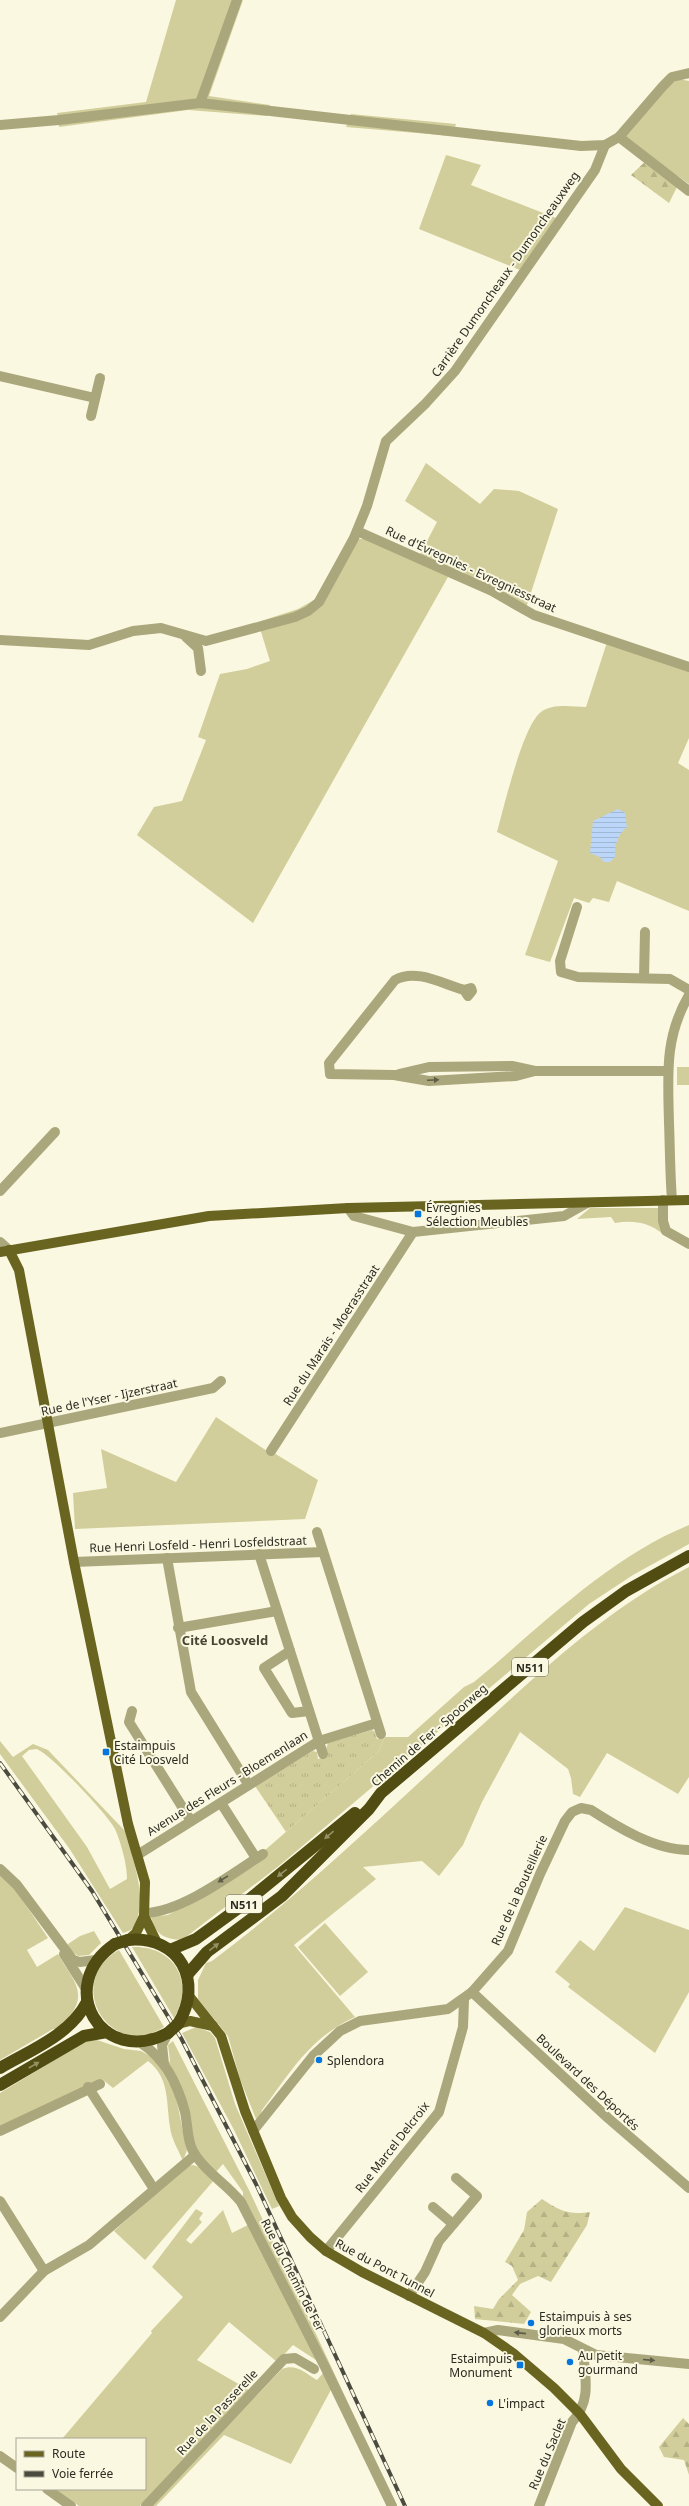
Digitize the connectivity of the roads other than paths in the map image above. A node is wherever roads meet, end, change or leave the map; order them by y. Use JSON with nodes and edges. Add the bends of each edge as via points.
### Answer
{"nodes":[{"id":1,"x":237,"y":0,"type":"edge"},
{"id":2,"x":689,"y":73,"type":"edge"},
{"id":3,"x":200,"y":103,"type":"junction"},
{"id":4,"x":0,"y":124,"type":"edge"},
{"id":5,"x":619,"y":137,"type":"junction"},
{"id":6,"x":605,"y":145,"type":"junction"},
{"id":7,"x":689,"y":191,"type":"edge"},
{"id":8,"x":0,"y":376,"type":"edge"},
{"id":9,"x":100,"y":378,"type":"dead end"},
{"id":10,"x":95,"y":398,"type":"junction"},
{"id":11,"x":91,"y":416,"type":"dead end"},
{"id":12,"x":357,"y":531,"type":"junction"},
{"id":13,"x":186,"y":636,"type":"junction"},
{"id":14,"x":0,"y":640,"type":"edge"},
{"id":15,"x":689,"y":667,"type":"edge"},
{"id":16,"x":201,"y":671,"type":"dead end"},
{"id":17,"x":577,"y":907,"type":"dead end"},
{"id":18,"x":645,"y":932,"type":"dead end"},
{"id":19,"x":644,"y":978,"type":"junction"},
{"id":20,"x":464,"y":990,"type":"dead end"},
{"id":21,"x":689,"y":990,"type":"edge"},
{"id":22,"x":689,"y":995,"type":"edge"},
{"id":23,"x":668,"y":1071,"type":"junction"},
{"id":24,"x":56,"y":1132,"type":"dead end"},
{"id":25,"x":0,"y":1191,"type":"edge"},
{"id":26,"x":668,"y":1200,"type":"junction"},
{"id":27,"x":689,"y":1200,"type":"edge"},
{"id":28,"x":587,"y":1203,"type":"junction"},
{"id":29,"x":348,"y":1208,"type":"junction"},
{"id":30,"x":413,"y":1232,"type":"junction"},
{"id":31,"x":0,"y":1242,"type":"edge"},
{"id":32,"x":689,"y":1244,"type":"edge"},
{"id":33,"x":5,"y":1251,"type":"edge"},
{"id":34,"x":221,"y":1381,"type":"dead end"},
{"id":35,"x":48,"y":1422,"type":"junction"},
{"id":36,"x":0,"y":1433,"type":"edge"},
{"id":37,"x":271,"y":1451,"type":"dead end"},
{"id":38,"x":317,"y":1532,"type":"dead end"},
{"id":39,"x":323,"y":1552,"type":"junction"},
{"id":40,"x":259,"y":1554,"type":"junction"},
{"id":41,"x":689,"y":1556,"type":"edge"},
{"id":42,"x":167,"y":1558,"type":"junction"},
{"id":43,"x":74,"y":1562,"type":"junction"},
{"id":44,"x":277,"y":1611,"type":"junction"},
{"id":45,"x":178,"y":1628,"type":"junction"},
{"id":46,"x":290,"y":1651,"type":"junction"},
{"id":47,"x":132,"y":1711,"type":"dead end"},
{"id":48,"x":309,"y":1711,"type":"junction"},
{"id":49,"x":377,"y":1723,"type":"junction"},
{"id":50,"x":381,"y":1734,"type":"dead end"},
{"id":51,"x":319,"y":1741,"type":"junction"},
{"id":52,"x":323,"y":1754,"type":"dead end"},
{"id":53,"x":248,"y":1784,"type":"junction"},
{"id":54,"x":381,"y":1793,"type":"junction"},
{"id":55,"x":221,"y":1803,"type":"junction"},
{"id":56,"x":192,"y":1822,"type":"junction"},
{"id":57,"x":689,"y":1850,"type":"edge"},
{"id":58,"x":139,"y":1854,"type":"junction"},
{"id":59,"x":0,"y":1869,"type":"edge"},
{"id":60,"x":145,"y":1914,"type":"junction"},
{"id":61,"x":128,"y":1940,"type":"junction"},
{"id":62,"x":157,"y":1943,"type":"junction"},
{"id":63,"x":62,"y":1948,"type":"junction"},
{"id":64,"x":170,"y":1950,"type":"junction"},
{"id":65,"x":96,"y":1960,"type":"junction"},
{"id":66,"x":187,"y":1974,"type":"junction"},
{"id":67,"x":86,"y":1989,"type":"junction"},
{"id":68,"x":472,"y":1992,"type":"junction"},
{"id":69,"x":190,"y":1997,"type":"junction"},
{"id":70,"x":464,"y":2000,"type":"junction"},
{"id":71,"x":87,"y":2002,"type":"junction"},
{"id":72,"x":178,"y":2024,"type":"junction"},
{"id":73,"x":213,"y":2026,"type":"junction"},
{"id":74,"x":107,"y":2032,"type":"junction"},
{"id":75,"x":168,"y":2033,"type":"junction"},
{"id":76,"x":141,"y":2043,"type":"junction"},
{"id":77,"x":165,"y":2066,"type":"junction"},
{"id":78,"x":0,"y":2068,"type":"edge"},
{"id":79,"x":100,"y":2084,"type":"dead end"},
{"id":80,"x":0,"y":2085,"type":"edge"},
{"id":81,"x":88,"y":2088,"type":"junction"},
{"id":82,"x":0,"y":2131,"type":"edge"},
{"id":83,"x":253,"y":2131,"type":"junction"},
{"id":84,"x":195,"y":2155,"type":"junction"},
{"id":85,"x":456,"y":2178,"type":"dead end"},
{"id":86,"x":689,"y":2188,"type":"edge"},
{"id":87,"x":154,"y":2189,"type":"junction"},
{"id":88,"x":0,"y":2201,"type":"edge"},
{"id":89,"x":433,"y":2207,"type":"dead end"},
{"id":90,"x":453,"y":2224,"type":"junction"},
{"id":91,"x":326,"y":2251,"type":"junction"},
{"id":92,"x":44,"y":2271,"type":"junction"},
{"id":93,"x":409,"y":2296,"type":"junction"},
{"id":94,"x":0,"y":2317,"type":"edge"},
{"id":95,"x":484,"y":2334,"type":"junction"},
{"id":96,"x":583,"y":2350,"type":"junction"},
{"id":97,"x":689,"y":2364,"type":"edge"},
{"id":98,"x":314,"y":2369,"type":"dead end"},
{"id":99,"x":580,"y":2414,"type":"junction"},
{"id":100,"x":0,"y":2456,"type":"edge"},
{"id":101,"x":16,"y":2467,"type":"edge"},
{"id":102,"x":47,"y":2490,"type":"edge"},
{"id":103,"x":71,"y":2506,"type":"edge"},
{"id":104,"x":146,"y":2506,"type":"edge"},
{"id":105,"x":392,"y":2506,"type":"edge"},
{"id":106,"x":539,"y":2506,"type":"edge"},
{"id":107,"x":658,"y":2506,"type":"edge"}],
"edges":[{"from":1,"to":3,"type":"street"},
{"from":2,"to":5,"type":"street","via":[[672,77]]},
{"from":3,"to":4,"type":"street","via":[[59,120]]},
{"from":3,"to":6,"type":"street","via":[[581,146]]},
{"from":5,"to":6,"type":"street"},
{"from":5,"to":7,"type":"street"},
{"from":6,"to":12,"type":"street","name":"Carrière Dumoncheaux - Dumoncheauxweg","via":[[595,170],[455,371],[386,441]]},
{"from":8,"to":10,"type":"street"},
{"from":9,"to":10,"type":"street"},
{"from":10,"to":11,"type":"street"},
{"from":12,"to":13,"type":"street","name":"Carrière Dumoncheaux - Dumoncheauxweg","via":[[319,602],[308,610],[295,617],[219,639],[206,641]]},
{"from":12,"to":15,"type":"street","name":"Rue d'Évregnies - Evregniesstraat","via":[[492,591],[534,615]]},
{"from":13,"to":14,"type":"street","name":"Carrière Dumoncheaux - Dumoncheauxweg","via":[[162,628],[133,631],[88,645]]},
{"from":13,"to":16,"type":"street","via":[[198,648]]},
{"from":17,"to":19,"type":"street","via":[[560,961],[561,972],[578,977]]},
{"from":18,"to":19,"type":"street"},
{"from":19,"to":21,"type":"street","via":[[670,979]]},
{"from":20,"to":23,"type":"street","via":[[418,976],[409,975],[395,980],[329,1063],[330,1074],[394,1075],[429,1081],[516,1076],[535,1071]]},
{"from":22,"to":23,"type":"street","via":[[678,1014],[672,1033]]},
{"from":23,"to":26,"type":"street"},
{"from":24,"to":25,"type":"street"},
{"from":26,"to":27,"type":"main road"},
{"from":26,"to":28,"type":"main road"},
{"from":26,"to":32,"type":"street","via":[[663,1221],[666,1231]]},
{"from":28,"to":29,"type":"main road"},
{"from":28,"to":30,"type":"street","via":[[564,1216]]},
{"from":29,"to":30,"type":"street","via":[[354,1216]]},
{"from":29,"to":33,"type":"main road","via":[[209,1216]]},
{"from":30,"to":37,"type":"street","name":"Rue du Marais - Moerasstraat"},
{"from":31,"to":33,"type":"street"},
{"from":33,"to":35,"type":"main road","via":[[19,1270]]},
{"from":34,"to":35,"type":"street","name":"Rue de l'Yser - Ijzerstraat","via":[[213,1388]]},
{"from":35,"to":36,"type":"street","name":"Rue de l'Yser - Ijzerstraat"},
{"from":35,"to":43,"type":"main road"},
{"from":38,"to":39,"type":"street"},
{"from":39,"to":40,"type":"street","name":"Rue Henri Losfeld - Henri Losfeldstraat"},
{"from":39,"to":49,"type":"street"},
{"from":40,"to":42,"type":"street","name":"Rue Henri Losfeld - Henri Losfeldstraat"},
{"from":40,"to":44,"type":"street"},
{"from":41,"to":54,"type":"highway","name":"Chemin de Fer - Spoorweg","number":"N511","via":[[626,1591],[590,1617]]},
{"from":42,"to":43,"type":"street","name":"Rue Henri Losfeld - Henri Losfeldstraat"},
{"from":42,"to":45,"type":"street"},
{"from":43,"to":58,"type":"main road","via":[[128,1824]]},
{"from":44,"to":45,"type":"street"},
{"from":44,"to":46,"type":"street"},
{"from":45,"to":53,"type":"street","via":[[191,1692]]},
{"from":46,"to":48,"type":"street"},
{"from":46,"to":48,"type":"street","via":[[264,1668],[292,1713]]},
{"from":47,"to":56,"type":"street","via":[[129,1722]]},
{"from":48,"to":51,"type":"street"},
{"from":49,"to":50,"type":"street"},
{"from":49,"to":51,"type":"street","name":"Avenue des Fleurs - Bloemenlaan"},
{"from":51,"to":52,"type":"street"},
{"from":51,"to":53,"type":"street","name":"Avenue des Fleurs - Bloemenlaan"},
{"from":53,"to":55,"type":"street","name":"Avenue des Fleurs - Bloemenlaan"},
{"from":54,"to":64,"type":"highway","number":"N511","one_way":true,"via":[[196,1939]]},
{"from":66,"to":54,"type":"highway","name":"Chemin de Fer - Spoorweg","number":"N511","one_way":true,"via":[[207,1952],[282,1896],[369,1809]]},
{"from":55,"to":56,"type":"street","name":"Avenue des Fleurs - Bloemenlaan"},
{"from":55,"to":60,"type":"street","one_way":true,"via":[[259,1856],[205,1890],[168,1909]]},
{"from":56,"to":58,"type":"street","name":"Avenue des Fleurs - Bloemenlaan"},
{"from":57,"to":68,"type":"street","name":"Rue de la Bouteillerie","via":[[668,1848],[651,1842],[591,1810],[582,1808],[572,1812],[558,1833],[508,1951]]},
{"from":58,"to":60,"type":"main road","via":[[145,1882]]},
{"from":59,"to":63,"type":"street","via":[[17,1884]]},
{"from":60,"to":61,"type":"main road","via":[[136,1933]]},
{"from":60,"to":62,"type":"main road"},
{"from":61,"to":62,"type":"highway"},
{"from":61,"to":65,"type":"highway","bridge":true,"via":[[116,1944]]},
{"from":62,"to":64,"type":"highway"},
{"from":63,"to":65,"type":"street","via":[[73,1960]]},
{"from":63,"to":67,"type":"street","via":[[65,1958]]},
{"from":64,"to":66,"type":"highway"},
{"from":65,"to":67,"type":"highway","via":[[89,1974]]},
{"from":66,"to":69,"type":"highway"},
{"from":67,"to":71,"type":"highway"},
{"from":68,"to":70,"type":"street","name":"Rue de la Bouteillerie"},
{"from":68,"to":86,"type":"street","name":"Boulevard des Déportés","via":[[608,2118]]},
{"from":69,"to":72,"type":"highway","via":[[186,2011]]},
{"from":69,"to":73,"type":"main road","name":"Rue du Pont Tunnel"},
{"from":70,"to":83,"type":"street","name":"Rue de la Bouteillerie","via":[[448,2009],[360,2021],[340,2031],[313,2056]]},
{"from":70,"to":91,"type":"street","name":"Rue Marcel Delcroix","via":[[463,2028],[439,2112]]},
{"from":71,"to":74,"type":"highway","via":[[94,2019]]},
{"from":71,"to":78,"type":"highway","via":[[79,2017],[69,2027]]},
{"from":72,"to":73,"type":"main road","via":[[190,2021]]},
{"from":72,"to":75,"type":"highway","bridge":true},
{"from":73,"to":83,"type":"main road","name":"Rue du Pont Tunnel","via":[[221,2036]]},
{"from":74,"to":76,"type":"highway","via":[[129,2042]]},
{"from":80,"to":74,"type":"highway","one_way":true,"via":[[84,2036]]},
{"from":75,"to":76,"type":"highway"},
{"from":75,"to":77,"type":"street","name":"Rue du Chemin de Fer","via":[[161,2052]]},
{"from":76,"to":77,"type":"street","name":"Rue du Chemin de Fer"},
{"from":77,"to":84,"type":"street","name":"Rue du Chemin de Fer","via":[[182,2105]]},
{"from":79,"to":81,"type":"street"},
{"from":81,"to":82,"type":"street"},
{"from":81,"to":87,"type":"street"},
{"from":83,"to":91,"type":"main road","name":"Rue du Pont Tunnel","via":[[285,2204],[310,2237]]},
{"from":84,"to":87,"type":"street"},
{"from":84,"to":105,"type":"street","name":"Rue du Chemin de Fer","via":[[241,2202]]},
{"from":85,"to":90,"type":"street","via":[[477,2196]]},
{"from":87,"to":92,"type":"street","via":[[89,2245]]},
{"from":88,"to":92,"type":"street"},
{"from":89,"to":90,"type":"street"},
{"from":90,"to":93,"type":"street","via":[[439,2241],[425,2272]]},
{"from":91,"to":93,"type":"main road","name":"Rue du Pont Tunnel"},
{"from":92,"to":94,"type":"street"},
{"from":93,"to":95,"type":"main road","name":"Rue du Pont Tunnel"},
{"from":96,"to":95,"type":"street","one_way":true,"via":[[564,2339],[498,2330]]},
{"from":95,"to":99,"type":"main road","name":"Rue du Pont Tunnel","via":[[513,2353]]},
{"from":96,"to":97,"type":"street","one_way":true,"via":[[596,2355]]},
{"from":96,"to":99,"type":"street","name":"Rue du Saclet","via":[[586,2400]]},
{"from":98,"to":104,"type":"street","name":"Rue de la Passerelle","via":[[295,2358],[284,2359]]},
{"from":99,"to":106,"type":"street","name":"Rue du Saclet","via":[[572,2422]]},
{"from":99,"to":107,"type":"main road","name":"Rue du Pont Tunnel","via":[[621,2469]]},
{"from":100,"to":101,"type":"street"},
{"from":102,"to":103,"type":"street"}]}
